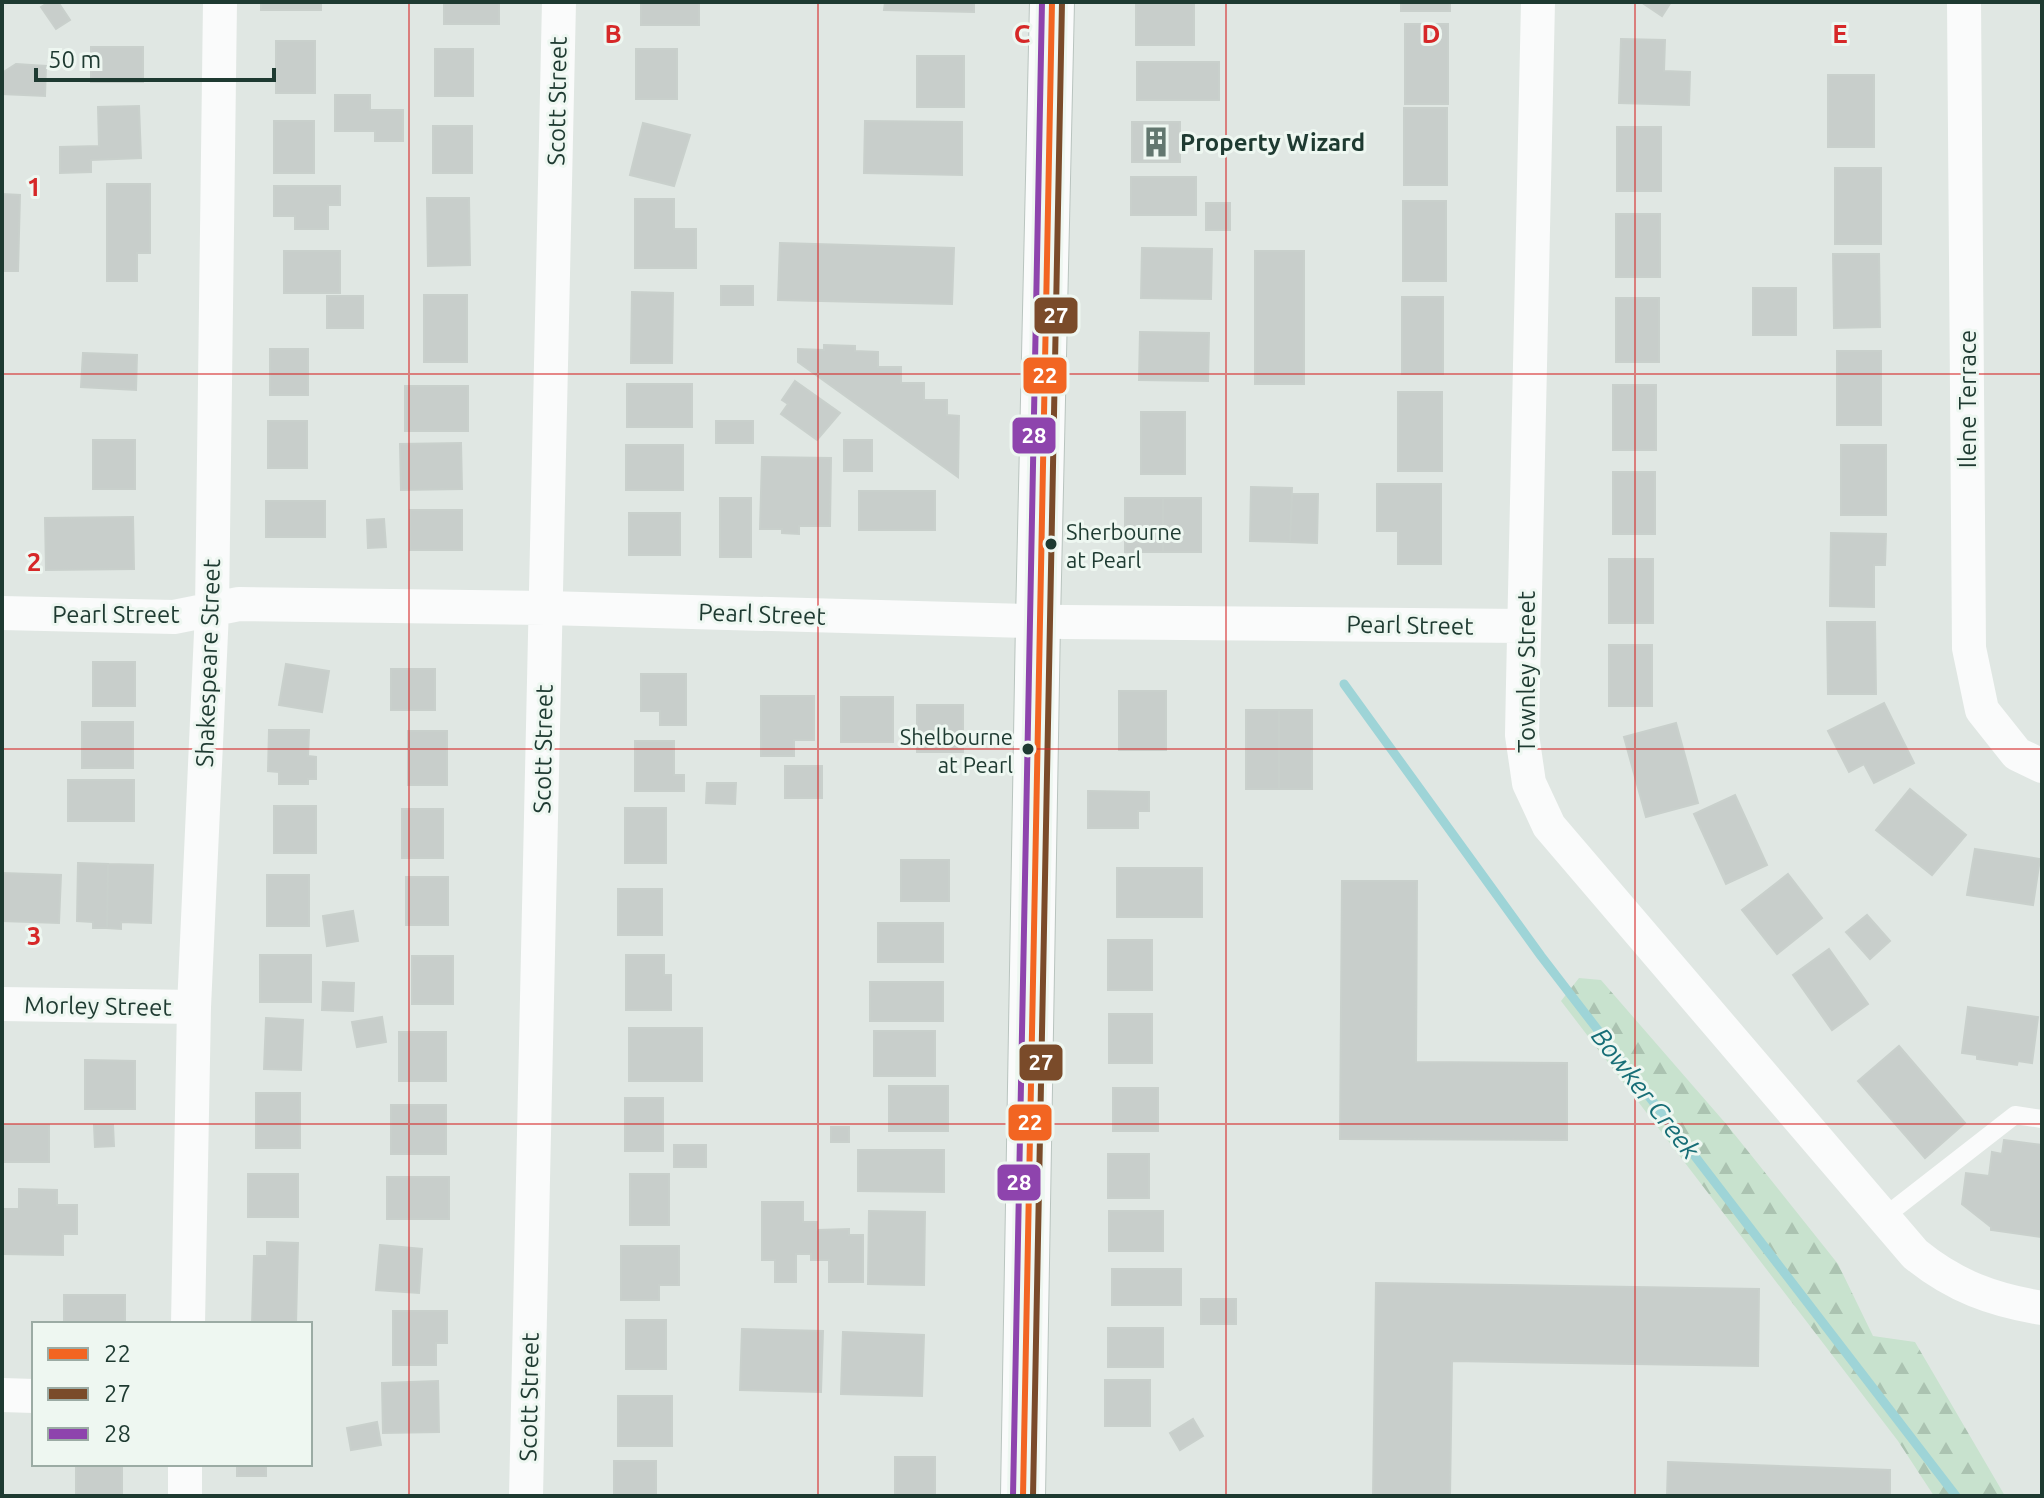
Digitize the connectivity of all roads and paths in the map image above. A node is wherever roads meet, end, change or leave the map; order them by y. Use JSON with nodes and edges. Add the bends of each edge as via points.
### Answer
{"nodes":[{"id":1,"x":220,"y":2,"type":"edge"},
{"id":2,"x":559,"y":2,"type":"edge"},
{"id":3,"x":1052,"y":2,"type":"edge"},
{"id":4,"x":1538,"y":2,"type":"edge"},
{"id":5,"x":1964,"y":2,"type":"edge"},
{"id":6,"x":546,"y":608,"type":"junction"},
{"id":7,"x":212,"y":611,"type":"junction"},
{"id":8,"x":2,"y":613,"type":"edge"},
{"id":9,"x":1038,"y":621,"type":"junction"},
{"id":10,"x":1524,"y":626,"type":"junction"},
{"id":11,"x":2042,"y":766,"type":"edge"},
{"id":12,"x":2,"y":1004,"type":"edge"},
{"id":13,"x":194,"y":1007,"type":"junction"},
{"id":14,"x":2042,"y":1119,"type":"edge"},
{"id":15,"x":1884,"y":1217,"type":"junction"},
{"id":16,"x":2042,"y":1308,"type":"edge"},
{"id":17,"x":188,"y":1322,"type":"edge"},
{"id":18,"x":2,"y":1395,"type":"edge"},
{"id":19,"x":32,"y":1396,"type":"edge"},
{"id":20,"x":185,"y":1466,"type":"edge"},
{"id":21,"x":185,"y":1496,"type":"edge"},
{"id":22,"x":526,"y":1496,"type":"edge"},
{"id":23,"x":1023,"y":1496,"type":"edge"}],
"edges":[{"from":1,"to":7,"type":"street","name":"Shakespeare Street"},
{"from":2,"to":6,"type":"street","name":"Scott Street"},
{"from":3,"to":9,"type":"main road"},
{"from":4,"to":10,"type":"street","name":"Townley Street"},
{"from":5,"to":11,"type":"street","name":"Ilene Terrace","via":[[1969,648],[1982,710],[2017,754]]},
{"from":6,"to":7,"type":"street","name":"Pearl Street","via":[[239,604]]},
{"from":6,"to":9,"type":"street","name":"Pearl Street"},
{"from":6,"to":22,"type":"street","name":"Scott Street"},
{"from":7,"to":8,"type":"street","name":"Pearl Street","via":[[174,617]]},
{"from":7,"to":13,"type":"street","name":"Shakespeare Street"},
{"from":9,"to":10,"type":"street","name":"Pearl Street"},
{"from":9,"to":23,"type":"main road"},
{"from":10,"to":15,"type":"street","name":"Townley Street","via":[[1524,751],[1529,783],[1549,826]]},
{"from":12,"to":13,"type":"street","name":"Morley Street"},
{"from":13,"to":17,"type":"street","name":"Shakespeare Street"},
{"from":14,"to":15,"type":"lane","via":[[2015,1115]]},
{"from":15,"to":16,"type":"street","name":"Townley Street","via":[[1915,1254],[1956,1283]]},
{"from":18,"to":19,"type":"street"},
{"from":20,"to":21,"type":"street"}]}
